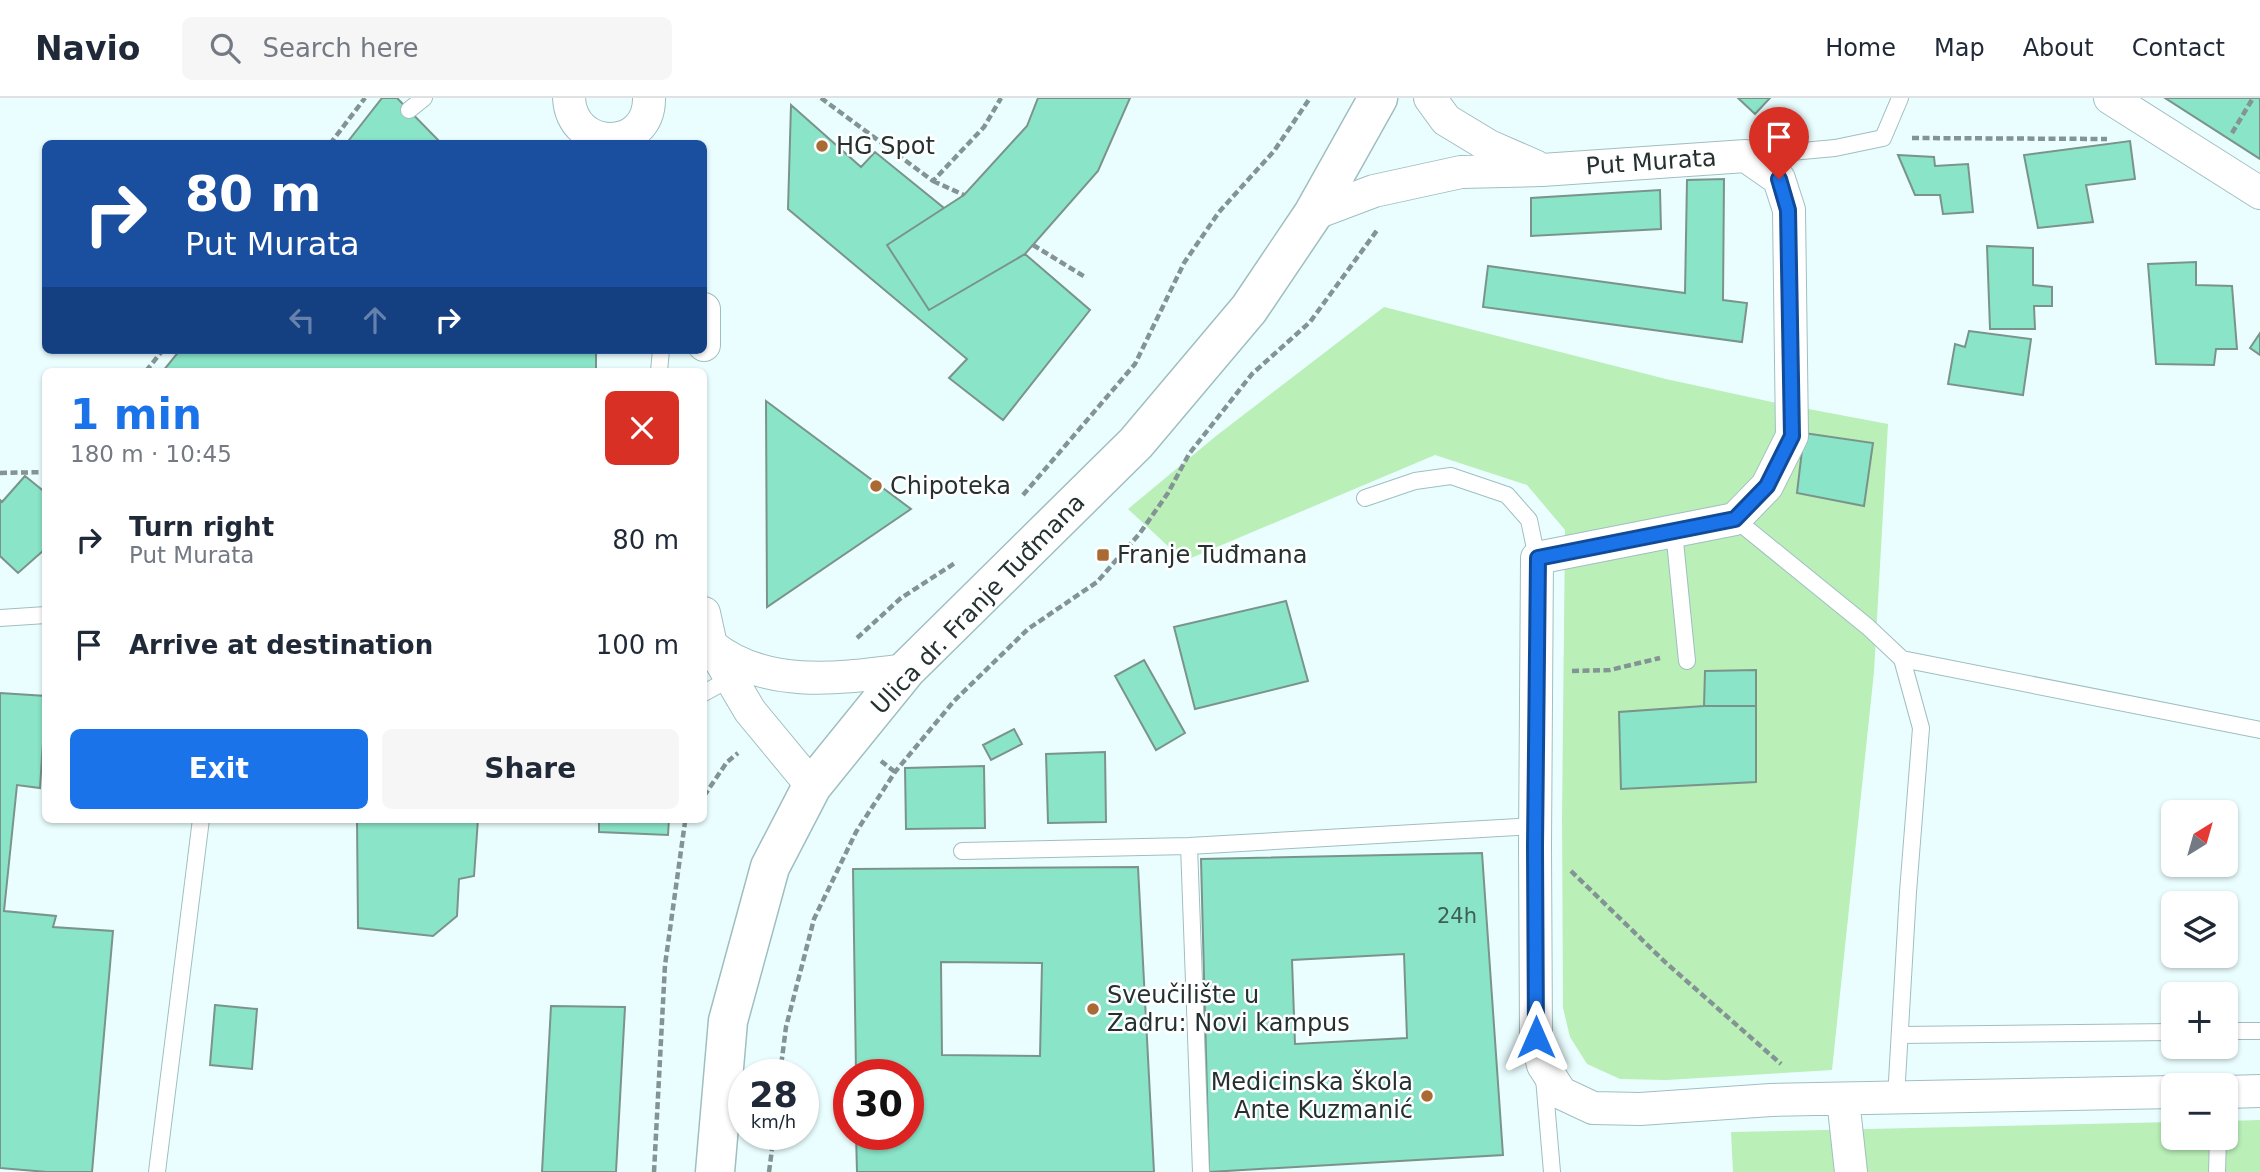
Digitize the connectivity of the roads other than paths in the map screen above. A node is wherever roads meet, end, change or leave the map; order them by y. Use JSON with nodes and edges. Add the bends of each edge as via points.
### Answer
{"nodes":[{"id":1,"x":424,"y":98,"type":"edge"},
{"id":2,"x":569,"y":98,"type":"edge"},
{"id":3,"x":1378,"y":98,"type":"edge"},
{"id":4,"x":1430,"y":98,"type":"edge"},
{"id":5,"x":1900,"y":98,"type":"edge"},
{"id":6,"x":2110,"y":98,"type":"edge"},
{"id":7,"x":409,"y":110,"type":"dead end"},
{"id":8,"x":652,"y":120,"type":"edge"},
{"id":9,"x":1746,"y":156,"type":"junction"},
{"id":10,"x":1542,"y":170,"type":"junction"},
{"id":11,"x":2260,"y":193,"type":"edge"},
{"id":12,"x":1313,"y":215,"type":"junction"},
{"id":13,"x":1365,"y":498,"type":"dead end"},
{"id":14,"x":1735,"y":519,"type":"junction"},
{"id":15,"x":1674,"y":531,"type":"junction"},
{"id":16,"x":1538,"y":558,"type":"junction"},
{"id":17,"x":42,"y":615,"type":"edge"},
{"id":18,"x":0,"y":618,"type":"edge"},
{"id":19,"x":707,"y":627,"type":"edge"},
{"id":20,"x":711,"y":645,"type":"junction"},
{"id":21,"x":1902,"y":659,"type":"junction"},
{"id":22,"x":1688,"y":661,"type":"dead end"},
{"id":23,"x":906,"y":670,"type":"junction"},
{"id":24,"x":731,"y":678,"type":"junction"},
{"id":25,"x":707,"y":691,"type":"edge"},
{"id":26,"x":2260,"y":730,"type":"edge"},
{"id":27,"x":812,"y":786,"type":"junction"},
{"id":28,"x":201,"y":823,"type":"edge"},
{"id":29,"x":1535,"y":836,"type":"junction"},
{"id":30,"x":1189,"y":846,"type":"junction"},
{"id":31,"x":962,"y":851,"type":"dead end"},
{"id":32,"x":2238,"y":1031,"type":"edge"},
{"id":33,"x":2260,"y":1031,"type":"edge"},
{"id":34,"x":2161,"y":1032,"type":"edge"},
{"id":35,"x":1900,"y":1035,"type":"junction"},
{"id":36,"x":1543,"y":1065,"type":"junction"},
{"id":37,"x":2238,"y":1091,"type":"edge"},
{"id":38,"x":2260,"y":1091,"type":"edge"},
{"id":39,"x":2161,"y":1093,"type":"edge"},
{"id":40,"x":1896,"y":1098,"type":"junction"},
{"id":41,"x":1832,"y":1099,"type":"junction"},
{"id":42,"x":2218,"y":1150,"type":"edge"},
{"id":43,"x":157,"y":1172,"type":"edge"},
{"id":44,"x":715,"y":1172,"type":"edge"},
{"id":45,"x":1201,"y":1172,"type":"edge"},
{"id":46,"x":1552,"y":1172,"type":"edge"},
{"id":47,"x":1851,"y":1172,"type":"edge"},
{"id":48,"x":2217,"y":1172,"type":"edge"}],
"edges":[{"from":1,"to":7,"type":"lane"},
{"from":2,"to":8,"type":"street","via":[[583,130],[605,139],[629,135]]},
{"from":3,"to":12,"type":"main road","name":"Ulica dr. Franje Tuđmana"},
{"from":4,"to":10,"type":"street","via":[[1446,120]]},
{"from":5,"to":9,"type":"lane","via":[[1884,138],[1835,148]]},
{"from":6,"to":11,"type":"street"},
{"from":9,"to":10,"type":"street","name":"Put Murata"},
{"from":9,"to":14,"type":"street","name":"Put Murata","via":[[1779,179],[1788,210],[1792,436],[1767,486]]},
{"from":10,"to":12,"type":"street","name":"Put Murata","via":[[1461,172],[1374,191]]},
{"from":12,"to":23,"type":"main road","name":"Ulica dr. Franje Tuđmana","via":[[1249,309],[1136,443]]},
{"from":13,"to":16,"type":"lane","via":[[1415,481],[1451,476],[1507,495],[1529,520]]},
{"from":14,"to":15,"type":"street"},
{"from":14,"to":21,"type":"lane"},
{"from":15,"to":16,"type":"street"},
{"from":15,"to":22,"type":"lane"},
{"from":16,"to":29,"type":"street"},
{"from":17,"to":18,"type":"lane"},
{"from":19,"to":20,"type":"street"},
{"from":20,"to":23,"type":"street","via":[[727,658],[764,672],[830,679]]},
{"from":20,"to":24,"type":"street"},
{"from":21,"to":26,"type":"lane"},
{"from":21,"to":35,"type":"lane","via":[[1921,728]]},
{"from":23,"to":27,"type":"main road","name":"Ulica dr. Franje Tuđmana"},
{"from":24,"to":25,"type":"lane"},
{"from":24,"to":27,"type":"street","via":[[750,711]]},
{"from":27,"to":44,"type":"main road","name":"Ulica dr. Franje Tuđmana","via":[[770,867],[728,1021]]},
{"from":28,"to":43,"type":"lane"},
{"from":29,"to":30,"type":"lane"},
{"from":29,"to":36,"type":"street","via":[[1536,1037]]},
{"from":30,"to":31,"type":"lane"},
{"from":30,"to":45,"type":"lane"},
{"from":32,"to":33,"type":"lane"},
{"from":34,"to":35,"type":"lane"},
{"from":35,"to":40,"type":"lane"},
{"from":36,"to":41,"type":"street","via":[[1560,1093],[1593,1108]]},
{"from":36,"to":46,"type":"lane"},
{"from":37,"to":38,"type":"street"},
{"from":39,"to":40,"type":"street"},
{"from":40,"to":41,"type":"street"},
{"from":41,"to":47,"type":"street"},
{"from":42,"to":48,"type":"lane"}]}
